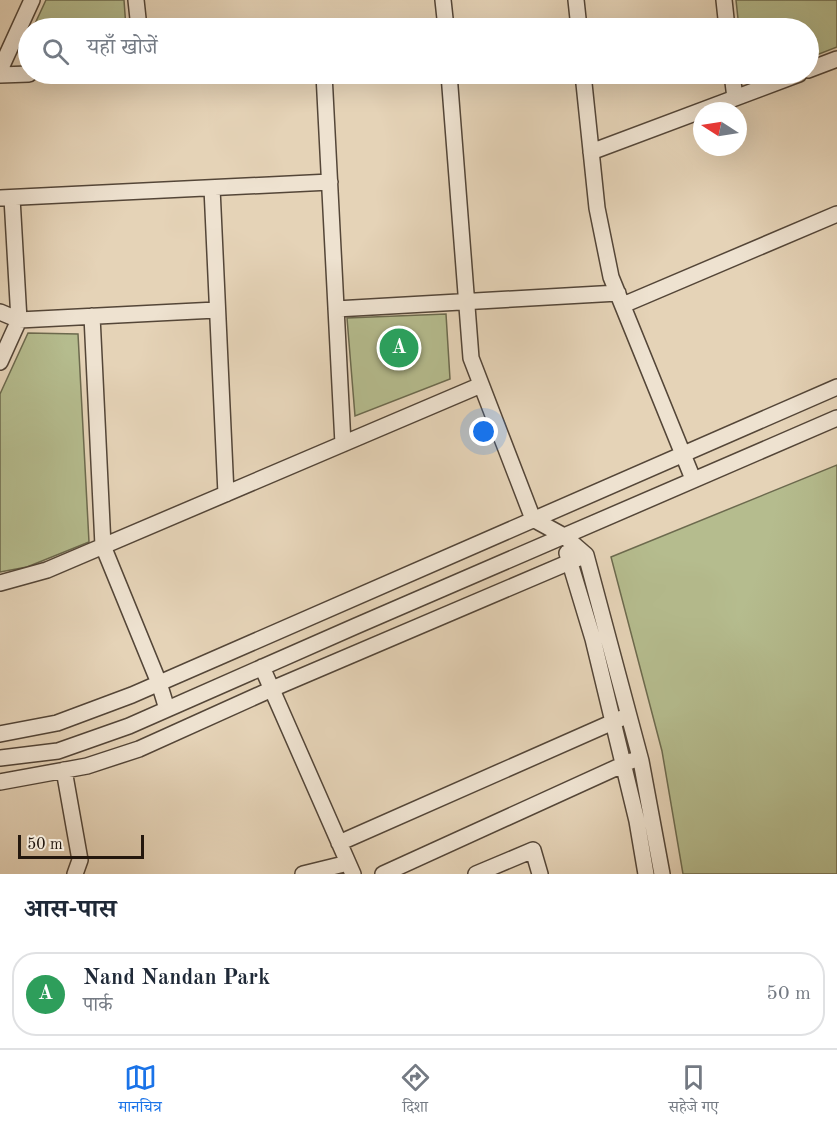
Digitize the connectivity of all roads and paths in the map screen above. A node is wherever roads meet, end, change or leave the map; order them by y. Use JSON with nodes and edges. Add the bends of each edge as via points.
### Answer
{"nodes":[{"id":1,"x":32,"y":0,"type":"edge"},
{"id":2,"x":136,"y":0,"type":"edge"},
{"id":3,"x":443,"y":0,"type":"edge"},
{"id":4,"x":576,"y":0,"type":"edge"},
{"id":5,"x":724,"y":0,"type":"edge"},
{"id":6,"x":24,"y":18,"type":"edge"},
{"id":7,"x":138,"y":18,"type":"edge"},
{"id":8,"x":445,"y":18,"type":"edge"},
{"id":9,"x":578,"y":18,"type":"edge"},
{"id":10,"x":726,"y":18,"type":"edge"},
{"id":11,"x":18,"y":32,"type":"edge"},
{"id":12,"x":837,"y":59,"type":"edge"},
{"id":13,"x":819,"y":66,"type":"edge"},
{"id":14,"x":0,"y":73,"type":"edge"},
{"id":15,"x":18,"y":74,"type":"edge"},
{"id":16,"x":325,"y":84,"type":"edge"},
{"id":17,"x":450,"y":84,"type":"edge"},
{"id":18,"x":584,"y":84,"type":"edge"},
{"id":19,"x":733,"y":84,"type":"edge"},
{"id":20,"x":772,"y":84,"type":"edge"},
{"id":21,"x":735,"y":98,"type":"junction"},
{"id":22,"x":591,"y":152,"type":"junction"},
{"id":23,"x":330,"y":182,"type":"junction"},
{"id":24,"x":212,"y":188,"type":"junction"},
{"id":25,"x":6,"y":198,"type":"edge"},
{"id":26,"x":837,"y":214,"type":"edge"},
{"id":27,"x":620,"y":299,"type":"junction"},
{"id":28,"x":466,"y":302,"type":"junction"},
{"id":29,"x":336,"y":309,"type":"junction"},
{"id":30,"x":216,"y":310,"type":"junction"},
{"id":31,"x":0,"y":312,"type":"edge"},
{"id":32,"x":92,"y":316,"type":"junction"},
{"id":33,"x":19,"y":320,"type":"junction"},
{"id":34,"x":0,"y":362,"type":"edge"},
{"id":35,"x":481,"y":385,"type":"junction"},
{"id":36,"x":837,"y":387,"type":"edge"},
{"id":37,"x":837,"y":418,"type":"edge"},
{"id":38,"x":343,"y":444,"type":"junction"},
{"id":39,"x":683,"y":454,"type":"junction"},
{"id":40,"x":693,"y":479,"type":"junction"},
{"id":41,"x":226,"y":494,"type":"junction"},
{"id":42,"x":533,"y":519,"type":"junction"},
{"id":43,"x":564,"y":536,"type":"junction"},
{"id":44,"x":103,"y":546,"type":"junction"},
{"id":45,"x":586,"y":555,"type":"junction"},
{"id":46,"x":569,"y":561,"type":"junction"},
{"id":47,"x":0,"y":583,"type":"edge"},
{"id":48,"x":262,"y":667,"type":"junction"},
{"id":49,"x":159,"y":683,"type":"junction"},
{"id":50,"x":272,"y":689,"type":"junction"},
{"id":51,"x":167,"y":709,"type":"junction"},
{"id":52,"x":629,"y":715,"type":"junction"},
{"id":53,"x":613,"y":722,"type":"junction"},
{"id":54,"x":0,"y":734,"type":"edge"},
{"id":55,"x":0,"y":758,"type":"edge"},
{"id":56,"x":640,"y":759,"type":"junction"},
{"id":57,"x":623,"y":764,"type":"junction"},
{"id":58,"x":64,"y":770,"type":"junction"},
{"id":59,"x":0,"y":782,"type":"edge"},
{"id":60,"x":339,"y":843,"type":"junction"},
{"id":61,"x":350,"y":868,"type":"edge"},
{"id":62,"x":75,"y":874,"type":"edge"},
{"id":63,"x":303,"y":874,"type":"edge"},
{"id":64,"x":383,"y":874,"type":"edge"},
{"id":65,"x":476,"y":874,"type":"edge"},
{"id":66,"x":540,"y":874,"type":"edge"},
{"id":67,"x":646,"y":874,"type":"edge"},
{"id":68,"x":663,"y":874,"type":"edge"}],
"edges":[{"from":1,"to":6,"type":"street"},
{"from":2,"to":7,"type":"street"},
{"from":3,"to":8,"type":"street"},
{"from":4,"to":9,"type":"street"},
{"from":5,"to":10,"type":"street"},
{"from":11,"to":14,"type":"street"},
{"from":12,"to":13,"type":"street"},
{"from":14,"to":15,"type":"street"},
{"from":16,"to":23,"type":"street"},
{"from":17,"to":28,"type":"street"},
{"from":18,"to":22,"type":"street"},
{"from":19,"to":21,"type":"street"},
{"from":20,"to":21,"type":"street"},
{"from":21,"to":22,"type":"street"},
{"from":22,"to":27,"type":"street","via":[[597,208],[611,277]]},
{"from":23,"to":24,"type":"street"},
{"from":23,"to":29,"type":"street"},
{"from":24,"to":25,"type":"street"},
{"from":24,"to":30,"type":"street"},
{"from":25,"to":33,"type":"street"},
{"from":26,"to":27,"type":"street"},
{"from":27,"to":28,"type":"street"},
{"from":27,"to":39,"type":"street"},
{"from":28,"to":29,"type":"street"},
{"from":28,"to":35,"type":"street","via":[[471,358]]},
{"from":29,"to":38,"type":"street"},
{"from":30,"to":32,"type":"street"},
{"from":30,"to":41,"type":"street"},
{"from":31,"to":33,"type":"street"},
{"from":32,"to":33,"type":"street"},
{"from":32,"to":44,"type":"street"},
{"from":33,"to":34,"type":"street"},
{"from":35,"to":38,"type":"street"},
{"from":35,"to":42,"type":"street"},
{"from":36,"to":39,"type":"street"},
{"from":37,"to":40,"type":"street"},
{"from":38,"to":41,"type":"street"},
{"from":39,"to":40,"type":"street"},
{"from":39,"to":42,"type":"street"},
{"from":40,"to":43,"type":"street"},
{"from":41,"to":44,"type":"street"},
{"from":42,"to":43,"type":"street"},
{"from":42,"to":49,"type":"street"},
{"from":43,"to":45,"type":"street"},
{"from":43,"to":46,"type":"street"},
{"from":43,"to":48,"type":"street"},
{"from":44,"to":47,"type":"street","via":[[47,570]]},
{"from":44,"to":49,"type":"street"},
{"from":45,"to":46,"type":"street"},
{"from":45,"to":52,"type":"street"},
{"from":46,"to":50,"type":"street"},
{"from":46,"to":53,"type":"street"},
{"from":48,"to":50,"type":"street"},
{"from":48,"to":51,"type":"street"},
{"from":49,"to":51,"type":"street"},
{"from":49,"to":54,"type":"street","via":[[57,723]]},
{"from":50,"to":58,"type":"street","via":[[139,748]]},
{"from":50,"to":60,"type":"street"},
{"from":51,"to":55,"type":"street","via":[[58,751]]},
{"from":52,"to":53,"type":"street"},
{"from":52,"to":56,"type":"street"},
{"from":53,"to":57,"type":"street"},
{"from":53,"to":60,"type":"street"},
{"from":56,"to":57,"type":"street"},
{"from":56,"to":68,"type":"street"},
{"from":57,"to":64,"type":"street"},
{"from":57,"to":67,"type":"street"},
{"from":58,"to":59,"type":"street"},
{"from":58,"to":62,"type":"street","via":[[80,861]]},
{"from":60,"to":61,"type":"street"},
{"from":61,"to":63,"type":"street"},
{"from":65,"to":66,"type":"street","via":[[533,850]]}]}
